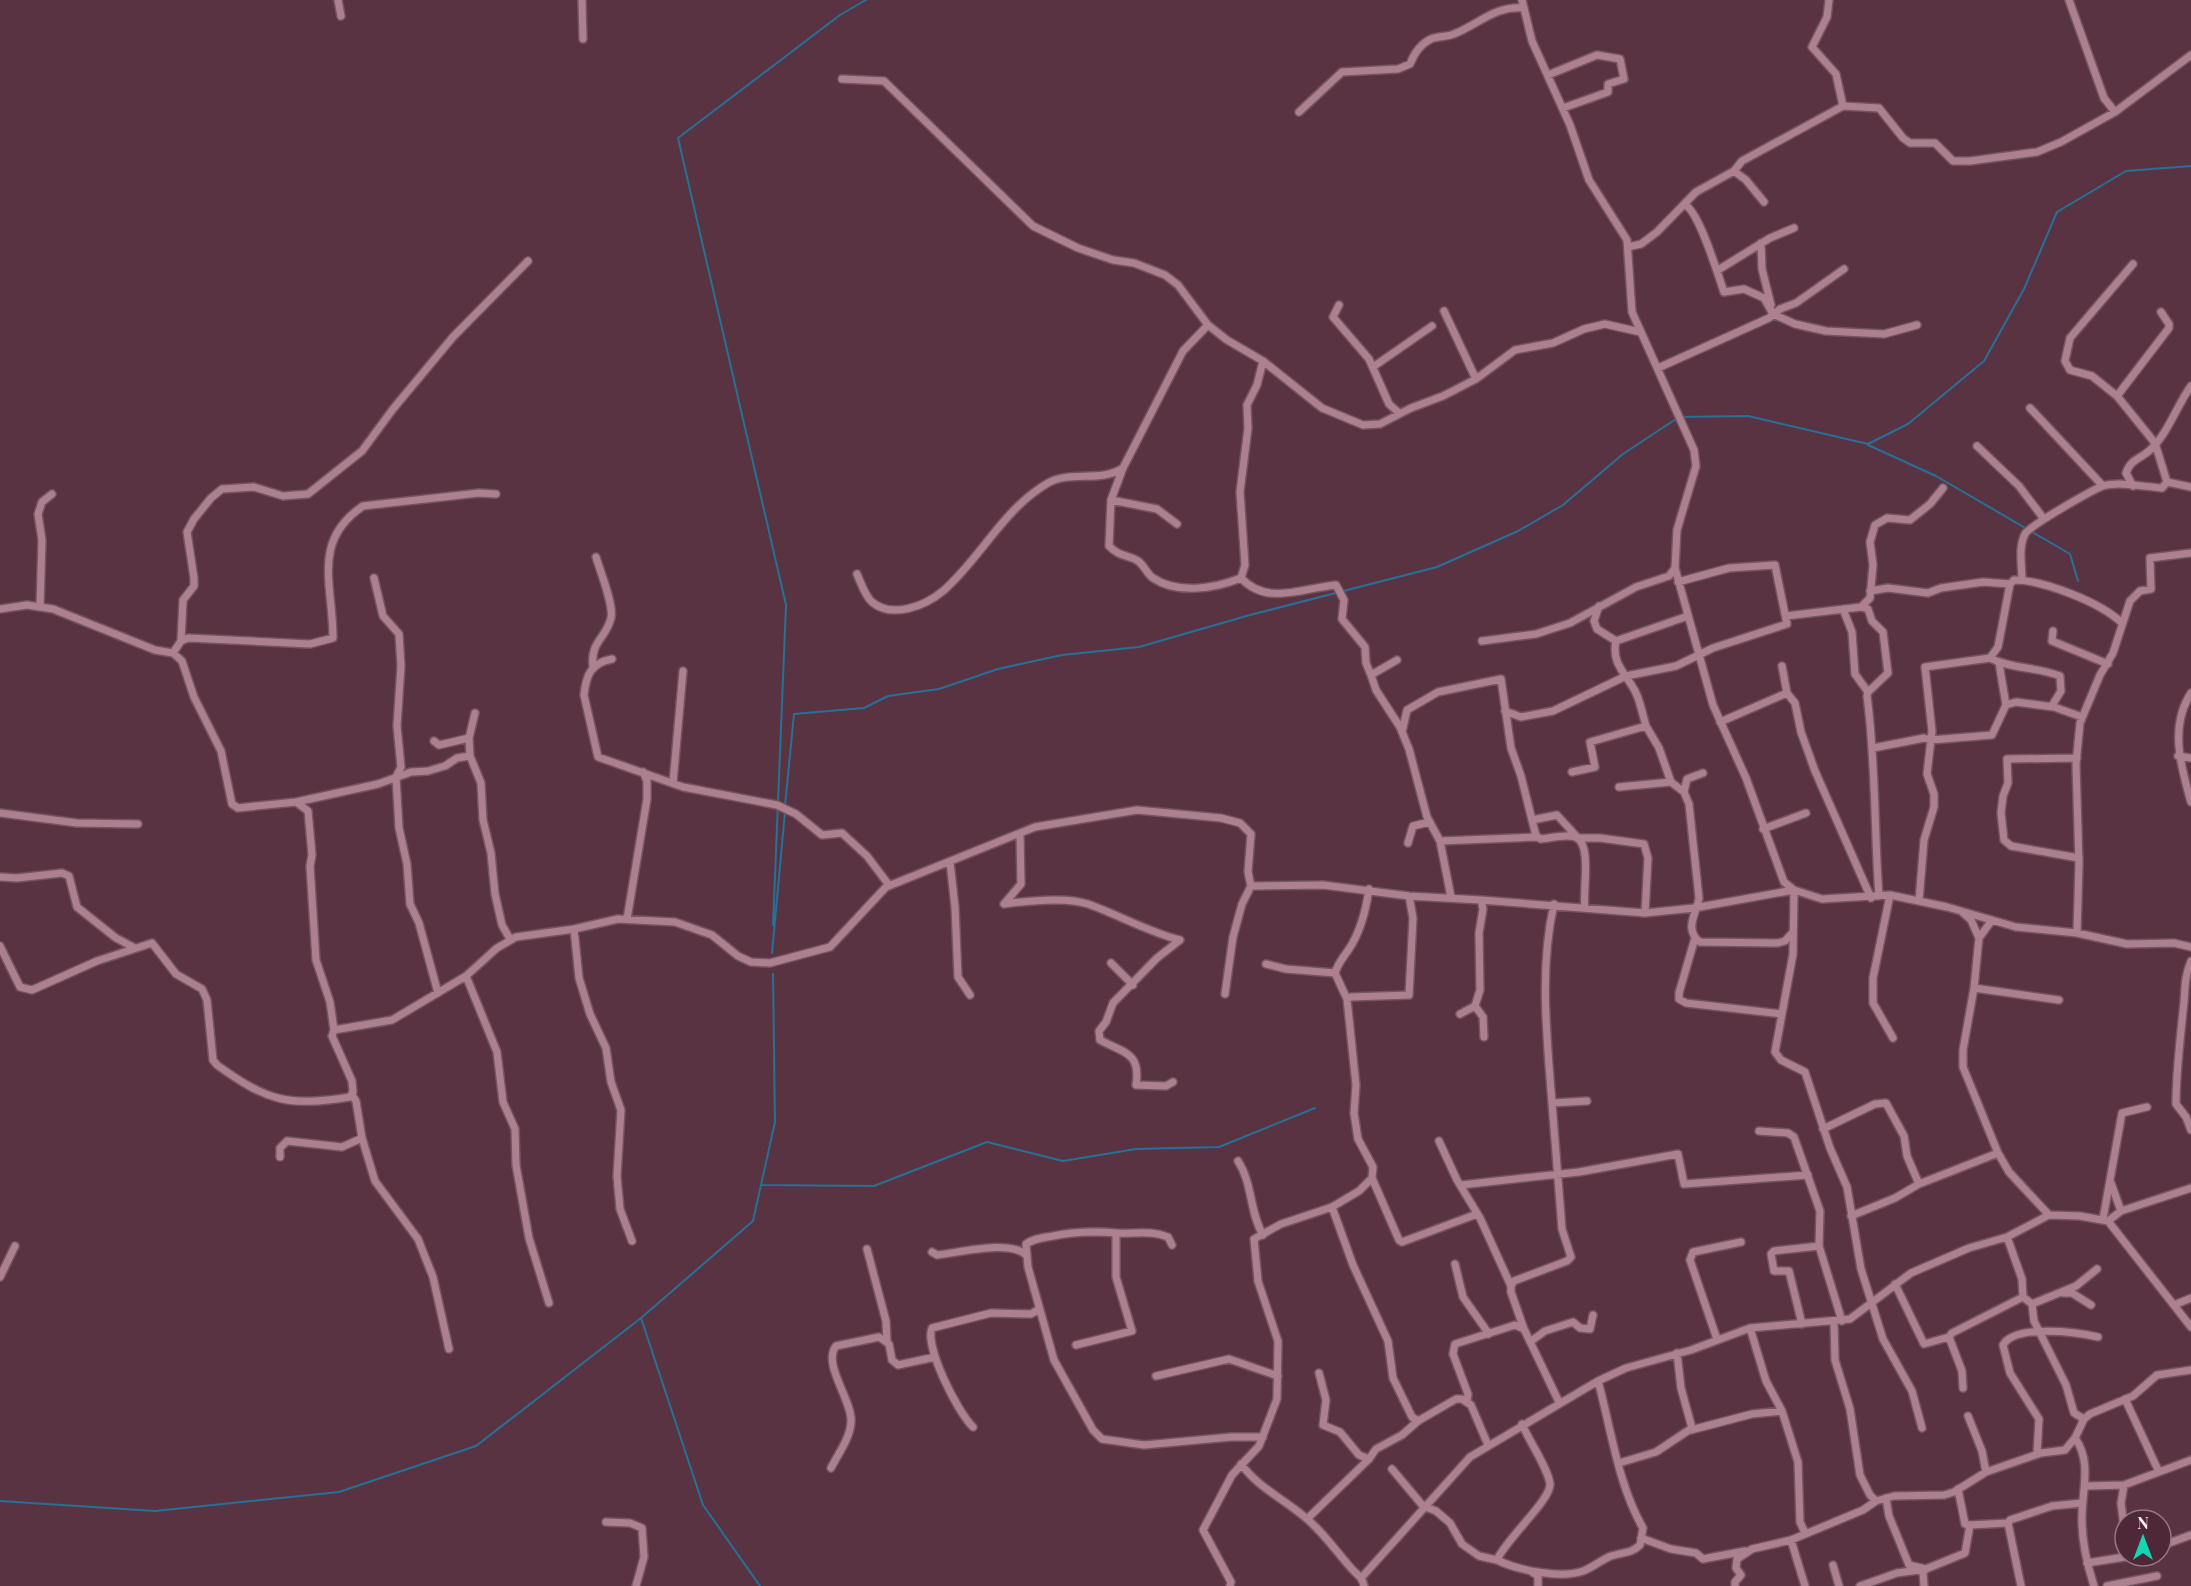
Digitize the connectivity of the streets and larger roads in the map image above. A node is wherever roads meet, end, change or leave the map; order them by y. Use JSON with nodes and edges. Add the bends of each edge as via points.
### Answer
{"nodes":[{"id":1,"x":338,"y":0,"type":"edge"},
{"id":2,"x":582,"y":0,"type":"edge"},
{"id":3,"x":1513,"y":0,"type":"edge"},
{"id":4,"x":1522,"y":0,"type":"edge"},
{"id":5,"x":1829,"y":0,"type":"edge"},
{"id":6,"x":2069,"y":0,"type":"edge"},
{"id":7,"x":1524,"y":8,"type":"junction"},
{"id":8,"x":341,"y":16,"type":"dead end"},
{"id":9,"x":583,"y":39,"type":"dead end"},
{"id":10,"x":2191,"y":56,"type":"edge"},
{"id":11,"x":1548,"y":75,"type":"junction"},
{"id":12,"x":842,"y":79,"type":"dead end"},
{"id":13,"x":1843,"y":106,"type":"junction"},
{"id":14,"x":1563,"y":108,"type":"junction"},
{"id":15,"x":1299,"y":112,"type":"dead end"},
{"id":16,"x":2115,"y":112,"type":"junction"},
{"id":17,"x":1734,"y":171,"type":"junction"},
{"id":18,"x":1764,"y":202,"type":"dead end"},
{"id":19,"x":1685,"y":205,"type":"junction"},
{"id":20,"x":1794,"y":228,"type":"dead end"},
{"id":21,"x":1761,"y":243,"type":"junction"},
{"id":22,"x":1628,"y":247,"type":"junction"},
{"id":23,"x":528,"y":261,"type":"dead end"},
{"id":24,"x":2133,"y":264,"type":"dead end"},
{"id":25,"x":1844,"y":269,"type":"dead end"},
{"id":26,"x":1718,"y":270,"type":"junction"},
{"id":27,"x":1339,"y":305,"type":"dead end"},
{"id":28,"x":1444,"y":311,"type":"dead end"},
{"id":29,"x":1772,"y":311,"type":"junction"},
{"id":30,"x":2161,"y":312,"type":"dead end"},
{"id":31,"x":1208,"y":325,"type":"junction"},
{"id":32,"x":1917,"y":325,"type":"dead end"},
{"id":33,"x":1432,"y":326,"type":"dead end"},
{"id":34,"x":1640,"y":332,"type":"junction"},
{"id":35,"x":1263,"y":361,"type":"junction"},
{"id":36,"x":1373,"y":367,"type":"junction"},
{"id":37,"x":1658,"y":368,"type":"junction"},
{"id":38,"x":1476,"y":379,"type":"junction"},
{"id":39,"x":2191,"y":386,"type":"edge"},
{"id":40,"x":2117,"y":396,"type":"junction"},
{"id":41,"x":2030,"y":408,"type":"dead end"},
{"id":42,"x":1400,"y":413,"type":"junction"},
{"id":43,"x":2155,"y":443,"type":"junction"},
{"id":44,"x":1977,"y":446,"type":"dead end"},
{"id":45,"x":1123,"y":468,"type":"junction"},
{"id":46,"x":2168,"y":482,"type":"junction"},
{"id":47,"x":2103,"y":486,"type":"junction"},
{"id":48,"x":2133,"y":486,"type":"junction"},
{"id":49,"x":2191,"y":487,"type":"edge"},
{"id":50,"x":1943,"y":488,"type":"dead end"},
{"id":51,"x":52,"y":494,"type":"dead end"},
{"id":52,"x":496,"y":494,"type":"dead end"},
{"id":53,"x":1112,"y":500,"type":"junction"},
{"id":54,"x":2044,"y":519,"type":"junction"},
{"id":55,"x":1177,"y":524,"type":"dead end"},
{"id":56,"x":2191,"y":553,"type":"edge"},
{"id":57,"x":596,"y":557,"type":"dead end"},
{"id":58,"x":1675,"y":568,"type":"junction"},
{"id":59,"x":857,"y":574,"type":"dead end"},
{"id":60,"x":374,"y":578,"type":"dead end"},
{"id":61,"x":1241,"y":578,"type":"junction"},
{"id":62,"x":2022,"y":580,"type":"junction"},
{"id":63,"x":1678,"y":582,"type":"junction"},
{"id":64,"x":2010,"y":584,"type":"junction"},
{"id":65,"x":1870,"y":591,"type":"junction"},
{"id":66,"x":1599,"y":606,"type":"junction"},
{"id":67,"x":40,"y":607,"type":"junction"},
{"id":68,"x":1861,"y":607,"type":"junction"},
{"id":69,"x":0,"y":609,"type":"edge"},
{"id":70,"x":1843,"y":609,"type":"junction"},
{"id":71,"x":1688,"y":616,"type":"junction"},
{"id":72,"x":1786,"y":616,"type":"junction"},
{"id":73,"x":2122,"y":623,"type":"junction"},
{"id":74,"x":2053,"y":631,"type":"dead end"},
{"id":75,"x":181,"y":641,"type":"junction"},
{"id":76,"x":1482,"y":641,"type":"dead end"},
{"id":77,"x":1616,"y":641,"type":"junction"},
{"id":78,"x":173,"y":653,"type":"junction"},
{"id":79,"x":1698,"y":655,"type":"junction"},
{"id":80,"x":1990,"y":658,"type":"junction"},
{"id":81,"x":612,"y":659,"type":"dead end"},
{"id":82,"x":1397,"y":660,"type":"dead end"},
{"id":83,"x":1999,"y":663,"type":"junction"},
{"id":84,"x":2108,"y":664,"type":"junction"},
{"id":85,"x":1782,"y":666,"type":"dead end"},
{"id":86,"x":593,"y":667,"type":"junction"},
{"id":87,"x":683,"y":671,"type":"dead end"},
{"id":88,"x":1371,"y":675,"type":"junction"},
{"id":89,"x":1626,"y":676,"type":"junction"},
{"id":90,"x":1868,"y":692,"type":"junction"},
{"id":91,"x":1787,"y":693,"type":"junction"},
{"id":92,"x":2191,"y":693,"type":"edge"},
{"id":93,"x":2006,"y":705,"type":"junction"},
{"id":94,"x":2054,"y":707,"type":"junction"},
{"id":95,"x":1505,"y":711,"type":"junction"},
{"id":96,"x":475,"y":713,"type":"dead end"},
{"id":97,"x":2082,"y":717,"type":"junction"},
{"id":98,"x":1720,"y":722,"type":"junction"},
{"id":99,"x":1646,"y":726,"type":"junction"},
{"id":100,"x":1402,"y":732,"type":"junction"},
{"id":101,"x":469,"y":738,"type":"junction"},
{"id":102,"x":1931,"y":740,"type":"junction"},
{"id":103,"x":434,"y":741,"type":"dead end"},
{"id":104,"x":1873,"y":748,"type":"junction"},
{"id":105,"x":470,"y":756,"type":"junction"},
{"id":106,"x":2178,"y":756,"type":"junction"},
{"id":107,"x":2077,"y":758,"type":"junction"},
{"id":108,"x":2191,"y":758,"type":"edge"},
{"id":109,"x":643,"y":772,"type":"junction"},
{"id":110,"x":1572,"y":772,"type":"dead end"},
{"id":111,"x":1703,"y":773,"type":"dead end"},
{"id":112,"x":396,"y":777,"type":"junction"},
{"id":113,"x":1671,"y":782,"type":"junction"},
{"id":114,"x":673,"y":783,"type":"junction"},
{"id":115,"x":1619,"y":786,"type":"dead end"},
{"id":116,"x":1684,"y":792,"type":"junction"},
{"id":117,"x":296,"y":802,"type":"junction"},
{"id":118,"x":2191,"y":802,"type":"edge"},
{"id":119,"x":0,"y":813,"type":"edge"},
{"id":120,"x":1806,"y":813,"type":"dead end"},
{"id":121,"x":1532,"y":820,"type":"junction"},
{"id":122,"x":1430,"y":822,"type":"junction"},
{"id":123,"x":138,"y":824,"type":"dead end"},
{"id":124,"x":1763,"y":830,"type":"junction"},
{"id":125,"x":1020,"y":832,"type":"junction"},
{"id":126,"x":1537,"y":837,"type":"junction"},
{"id":127,"x":1578,"y":838,"type":"junction"},
{"id":128,"x":1440,"y":841,"type":"junction"},
{"id":129,"x":1408,"y":843,"type":"dead end"},
{"id":130,"x":2079,"y":858,"type":"junction"},
{"id":131,"x":950,"y":862,"type":"junction"},
{"id":132,"x":0,"y":877,"type":"edge"},
{"id":133,"x":889,"y":885,"type":"junction"},
{"id":134,"x":1251,"y":886,"type":"junction"},
{"id":135,"x":1369,"y":889,"type":"junction"},
{"id":136,"x":1794,"y":890,"type":"junction"},
{"id":137,"x":1890,"y":895,"type":"junction"},
{"id":138,"x":1409,"y":896,"type":"junction"},
{"id":139,"x":1451,"y":897,"type":"junction"},
{"id":140,"x":1875,"y":897,"type":"junction"},
{"id":141,"x":1481,"y":900,"type":"junction"},
{"id":142,"x":1919,"y":901,"type":"junction"},
{"id":143,"x":1554,"y":904,"type":"junction"},
{"id":144,"x":1586,"y":908,"type":"junction"},
{"id":145,"x":1694,"y":908,"type":"junction"},
{"id":146,"x":1961,"y":911,"type":"junction"},
{"id":147,"x":1645,"y":913,"type":"junction"},
{"id":148,"x":627,"y":919,"type":"junction"},
{"id":149,"x":1992,"y":920,"type":"junction"},
{"id":150,"x":574,"y":929,"type":"junction"},
{"id":151,"x":1793,"y":932,"type":"junction"},
{"id":152,"x":2077,"y":933,"type":"junction"},
{"id":153,"x":1695,"y":938,"type":"junction"},
{"id":154,"x":1979,"y":938,"type":"junction"},
{"id":155,"x":510,"y":939,"type":"junction"},
{"id":156,"x":0,"y":946,"type":"edge"},
{"id":157,"x":133,"y":947,"type":"junction"},
{"id":158,"x":2191,"y":947,"type":"edge"},
{"id":159,"x":2191,"y":961,"type":"edge"},
{"id":160,"x":1111,"y":963,"type":"dead end"},
{"id":161,"x":1266,"y":963,"type":"dead end"},
{"id":162,"x":1335,"y":974,"type":"junction"},
{"id":163,"x":466,"y":976,"type":"junction"},
{"id":164,"x":1133,"y":985,"type":"junction"},
{"id":165,"x":1974,"y":988,"type":"junction"},
{"id":166,"x":438,"y":993,"type":"junction"},
{"id":167,"x":1225,"y":994,"type":"dead end"},
{"id":168,"x":970,"y":995,"type":"dead end"},
{"id":169,"x":1347,"y":999,"type":"junction"},
{"id":170,"x":2059,"y":1000,"type":"dead end"},
{"id":171,"x":1475,"y":1006,"type":"junction"},
{"id":172,"x":1460,"y":1014,"type":"dead end"},
{"id":173,"x":1782,"y":1014,"type":"junction"},
{"id":174,"x":334,"y":1030,"type":"junction"},
{"id":175,"x":1484,"y":1037,"type":"dead end"},
{"id":176,"x":1893,"y":1038,"type":"dead end"},
{"id":177,"x":1173,"y":1082,"type":"dead end"},
{"id":178,"x":352,"y":1095,"type":"junction"},
{"id":179,"x":1587,"y":1101,"type":"dead end"},
{"id":180,"x":1552,"y":1103,"type":"junction"},
{"id":181,"x":2147,"y":1107,"type":"dead end"},
{"id":182,"x":1823,"y":1129,"type":"junction"},
{"id":183,"x":2191,"y":1130,"type":"edge"},
{"id":184,"x":1759,"y":1131,"type":"dead end"},
{"id":185,"x":362,"y":1138,"type":"junction"},
{"id":186,"x":1439,"y":1141,"type":"dead end"},
{"id":187,"x":1998,"y":1154,"type":"junction"},
{"id":188,"x":280,"y":1157,"type":"dead end"},
{"id":189,"x":1238,"y":1161,"type":"dead end"},
{"id":190,"x":1556,"y":1173,"type":"junction"},
{"id":191,"x":1808,"y":1176,"type":"junction"},
{"id":192,"x":1372,"y":1178,"type":"junction"},
{"id":193,"x":2111,"y":1183,"type":"junction"},
{"id":194,"x":1919,"y":1184,"type":"junction"},
{"id":195,"x":1461,"y":1185,"type":"junction"},
{"id":196,"x":2191,"y":1188,"type":"edge"},
{"id":197,"x":1332,"y":1207,"type":"junction"},
{"id":198,"x":2121,"y":1211,"type":"junction"},
{"id":199,"x":1477,"y":1214,"type":"junction"},
{"id":200,"x":2049,"y":1215,"type":"junction"},
{"id":201,"x":1851,"y":1216,"type":"junction"},
{"id":202,"x":2106,"y":1220,"type":"junction"},
{"id":203,"x":1116,"y":1233,"type":"junction"},
{"id":204,"x":1263,"y":1234,"type":"junction"},
{"id":205,"x":2007,"y":1237,"type":"junction"},
{"id":206,"x":632,"y":1241,"type":"dead end"},
{"id":207,"x":1741,"y":1242,"type":"dead end"},
{"id":208,"x":1172,"y":1245,"type":"dead end"},
{"id":209,"x":15,"y":1246,"type":"dead end"},
{"id":210,"x":1819,"y":1246,"type":"junction"},
{"id":211,"x":867,"y":1249,"type":"dead end"},
{"id":212,"x":932,"y":1252,"type":"dead end"},
{"id":213,"x":1026,"y":1254,"type":"junction"},
{"id":214,"x":1455,"y":1264,"type":"dead end"},
{"id":215,"x":2097,"y":1269,"type":"dead end"},
{"id":216,"x":0,"y":1277,"type":"edge"},
{"id":217,"x":1895,"y":1284,"type":"junction"},
{"id":218,"x":1511,"y":1286,"type":"junction"},
{"id":219,"x":2061,"y":1293,"type":"junction"},
{"id":220,"x":2023,"y":1297,"type":"junction"},
{"id":221,"x":2191,"y":1298,"type":"edge"},
{"id":222,"x":549,"y":1303,"type":"dead end"},
{"id":223,"x":1872,"y":1304,"type":"junction"},
{"id":224,"x":2032,"y":1304,"type":"junction"},
{"id":225,"x":2091,"y":1305,"type":"dead end"},
{"id":226,"x":2174,"y":1305,"type":"junction"},
{"id":227,"x":1039,"y":1309,"type":"junction"},
{"id":228,"x":1593,"y":1315,"type":"dead end"},
{"id":229,"x":1838,"y":1322,"type":"junction"},
{"id":230,"x":1802,"y":1324,"type":"junction"},
{"id":231,"x":2191,"y":1327,"type":"edge"},
{"id":232,"x":1750,"y":1328,"type":"junction"},
{"id":233,"x":1524,"y":1329,"type":"junction"},
{"id":234,"x":2040,"y":1330,"type":"junction"},
{"id":235,"x":1489,"y":1334,"type":"junction"},
{"id":236,"x":1949,"y":1337,"type":"junction"},
{"id":237,"x":2098,"y":1337,"type":"dead end"},
{"id":238,"x":1717,"y":1339,"type":"junction"},
{"id":239,"x":887,"y":1341,"type":"junction"},
{"id":240,"x":1530,"y":1342,"type":"junction"},
{"id":241,"x":1077,"y":1345,"type":"dead end"},
{"id":242,"x":449,"y":1349,"type":"dead end"},
{"id":243,"x":1677,"y":1353,"type":"junction"},
{"id":244,"x":935,"y":1357,"type":"junction"},
{"id":245,"x":2191,"y":1370,"type":"edge"},
{"id":246,"x":1319,"y":1373,"type":"dead end"},
{"id":247,"x":1156,"y":1376,"type":"dead end"},
{"id":248,"x":1278,"y":1376,"type":"junction"},
{"id":249,"x":1598,"y":1381,"type":"junction"},
{"id":250,"x":1963,"y":1388,"type":"dead end"},
{"id":251,"x":2125,"y":1400,"type":"junction"},
{"id":252,"x":1467,"y":1401,"type":"junction"},
{"id":253,"x":1559,"y":1402,"type":"junction"},
{"id":254,"x":1782,"y":1411,"type":"junction"},
{"id":255,"x":1968,"y":1416,"type":"dead end"},
{"id":256,"x":2084,"y":1419,"type":"junction"},
{"id":257,"x":1418,"y":1421,"type":"junction"},
{"id":258,"x":1522,"y":1424,"type":"junction"},
{"id":259,"x":973,"y":1427,"type":"dead end"},
{"id":260,"x":1922,"y":1428,"type":"dead end"},
{"id":261,"x":1691,"y":1430,"type":"junction"},
{"id":262,"x":1263,"y":1437,"type":"junction"},
{"id":263,"x":2075,"y":1438,"type":"junction"},
{"id":264,"x":1488,"y":1444,"type":"junction"},
{"id":265,"x":2037,"y":1455,"type":"junction"},
{"id":266,"x":1369,"y":1459,"type":"junction"},
{"id":267,"x":2191,"y":1460,"type":"edge"},
{"id":268,"x":1619,"y":1463,"type":"junction"},
{"id":269,"x":1241,"y":1464,"type":"junction"},
{"id":270,"x":831,"y":1468,"type":"dead end"},
{"id":271,"x":1392,"y":1469,"type":"dead end"},
{"id":272,"x":1986,"y":1472,"type":"junction"},
{"id":273,"x":2159,"y":1472,"type":"junction"},
{"id":274,"x":2124,"y":1485,"type":"junction"},
{"id":275,"x":2086,"y":1486,"type":"junction"},
{"id":276,"x":1958,"y":1490,"type":"junction"},
{"id":277,"x":1886,"y":1498,"type":"junction"},
{"id":278,"x":1876,"y":1500,"type":"junction"},
{"id":279,"x":2082,"y":1503,"type":"junction"},
{"id":280,"x":1423,"y":1506,"type":"junction"},
{"id":281,"x":2122,"y":1508,"type":"edge"},
{"id":282,"x":1307,"y":1519,"type":"junction"},
{"id":283,"x":606,"y":1522,"type":"dead end"},
{"id":284,"x":2008,"y":1523,"type":"junction"},
{"id":285,"x":1970,"y":1525,"type":"junction"},
{"id":286,"x":1805,"y":1533,"type":"junction"},
{"id":287,"x":2191,"y":1535,"type":"edge"},
{"id":288,"x":1641,"y":1538,"type":"junction"},
{"id":289,"x":1791,"y":1540,"type":"junction"},
{"id":290,"x":2173,"y":1542,"type":"edge"},
{"id":291,"x":1752,"y":1549,"type":"junction"},
{"id":292,"x":2113,"y":1559,"type":"edge"},
{"id":293,"x":1497,"y":1560,"type":"junction"},
{"id":294,"x":2087,"y":1563,"type":"junction"},
{"id":295,"x":1833,"y":1565,"type":"dead end"},
{"id":296,"x":1926,"y":1569,"type":"junction"},
{"id":297,"x":1533,"y":1572,"type":"junction"},
{"id":298,"x":2157,"y":1576,"type":"dead end"},
{"id":299,"x":1362,"y":1577,"type":"junction"},
{"id":300,"x":636,"y":1586,"type":"edge"},
{"id":301,"x":1230,"y":1586,"type":"edge"},
{"id":302,"x":1364,"y":1586,"type":"edge"},
{"id":303,"x":1538,"y":1586,"type":"edge"},
{"id":304,"x":1735,"y":1586,"type":"edge"},
{"id":305,"x":1805,"y":1586,"type":"edge"},
{"id":306,"x":1839,"y":1586,"type":"edge"},
{"id":307,"x":1860,"y":1586,"type":"edge"},
{"id":308,"x":1924,"y":1586,"type":"edge"},
{"id":309,"x":2019,"y":1586,"type":"edge"},
{"id":310,"x":2094,"y":1586,"type":"edge"},
{"id":311,"x":2107,"y":1586,"type":"edge"}],
"edges":[{"from":1,"to":8,"type":"street"},
{"from":2,"to":9,"type":"street"},
{"from":3,"to":7,"type":"street"},
{"from":4,"to":7,"type":"street"},
{"from":5,"to":13,"type":"street","via":[[1827,17],[1812,47],[1836,74]]},
{"from":6,"to":16,"type":"street","via":[[2104,98]]},
{"from":7,"to":11,"type":"street","via":[[1532,40]]},
{"from":7,"to":15,"type":"street","via":[[1499,9],[1470,27],[1430,39],[1415,52],[1410,64],[1398,69],[1342,72]]},
{"from":10,"to":16,"type":"street"},
{"from":11,"to":14,"type":"street"},
{"from":11,"to":14,"type":"street","via":[[1597,55],[1620,59],[1624,79],[1608,84],[1608,92]]},
{"from":12,"to":31,"type":"street","via":[[884,81],[1033,226],[1078,248],[1165,275],[1178,285]]},
{"from":13,"to":16,"type":"street","via":[[1879,108],[1910,143],[1935,143],[1960,162],[2037,152]]},
{"from":13,"to":17,"type":"street","via":[[1742,161]]},
{"from":14,"to":22,"type":"street","via":[[1589,180],[1623,232]]},
{"from":17,"to":18,"type":"street"},
{"from":17,"to":19,"type":"street","via":[[1696,192]]},
{"from":19,"to":22,"type":"street","via":[[1641,244]]},
{"from":19,"to":26,"type":"street","via":[[1694,211]]},
{"from":20,"to":21,"type":"street"},
{"from":21,"to":26,"type":"street"},
{"from":21,"to":29,"type":"street","via":[[1762,269]]},
{"from":22,"to":34,"type":"street","via":[[1630,294]]},
{"from":23,"to":75,"type":"street","via":[[453,337],[362,451],[308,494],[284,496],[254,487],[222,489],[211,498],[187,532],[194,586],[183,600]]},
{"from":24,"to":40,"type":"street","via":[[2067,343],[2067,367],[2092,376]]},
{"from":25,"to":29,"type":"street","via":[[1796,303]]},
{"from":26,"to":29,"type":"street","via":[[1724,292],[1744,289],[1760,295]]},
{"from":27,"to":36,"type":"street","via":[[1333,317]]},
{"from":28,"to":38,"type":"street"},
{"from":29,"to":32,"type":"street","via":[[1795,324],[1854,334],[1884,334]]},
{"from":29,"to":37,"type":"street","via":[[1716,343]]},
{"from":30,"to":40,"type":"street","via":[[2169,328]]},
{"from":31,"to":35,"type":"street"},
{"from":31,"to":45,"type":"street","via":[[1183,351]]},
{"from":33,"to":36,"type":"street"},
{"from":34,"to":37,"type":"street"},
{"from":34,"to":38,"type":"street","via":[[1605,324],[1584,329],[1553,343],[1515,350]]},
{"from":35,"to":42,"type":"street","via":[[1322,408],[1344,418],[1375,426]]},
{"from":35,"to":61,"type":"street","via":[[1257,385],[1246,405],[1248,428],[1240,492],[1245,565]]},
{"from":36,"to":42,"type":"street","via":[[1389,404]]},
{"from":37,"to":58,"type":"street","via":[[1696,458],[1677,530]]},
{"from":38,"to":42,"type":"street"},
{"from":39,"to":43,"type":"street"},
{"from":40,"to":43,"type":"street"},
{"from":41,"to":47,"type":"street"},
{"from":43,"to":46,"type":"street"},
{"from":43,"to":48,"type":"street","via":[[2131,461],[2126,473]]},
{"from":44,"to":54,"type":"street","via":[[2019,486]]},
{"from":45,"to":53,"type":"street"},
{"from":45,"to":59,"type":"street","via":[[1100,477],[1046,484],[991,534],[942,592],[914,605],[885,610],[870,601]]},
{"from":46,"to":48,"type":"street","via":[[2162,488]]},
{"from":46,"to":49,"type":"street"},
{"from":47,"to":48,"type":"street"},
{"from":47,"to":54,"type":"street"},
{"from":50,"to":65,"type":"street","via":[[1910,520],[1887,518],[1875,525],[1870,542]]},
{"from":51,"to":67,"type":"street","via":[[42,502],[38,514],[42,540]]},
{"from":52,"to":75,"type":"street","via":[[363,506],[351,514],[334,533],[330,548],[333,638],[310,644],[200,637]]},
{"from":53,"to":55,"type":"street","via":[[1157,509]]},
{"from":53,"to":61,"type":"street","via":[[1109,546],[1118,555],[1137,560],[1152,578],[1170,586],[1196,588],[1224,585]]},
{"from":54,"to":62,"type":"street","via":[[2025,532]]},
{"from":56,"to":73,"type":"street","via":[[2152,557],[2150,590],[2140,591],[2130,602]]},
{"from":57,"to":86,"type":"street","via":[[611,613],[609,624],[594,647]]},
{"from":58,"to":63,"type":"street"},
{"from":58,"to":66,"type":"street","via":[[1669,576]]},
{"from":60,"to":112,"type":"street","via":[[383,616],[399,634],[400,767]]},
{"from":61,"to":88,"type":"street","via":[[1252,590],[1267,595],[1336,585],[1344,600],[1342,619],[1365,647]]},
{"from":62,"to":64,"type":"street"},
{"from":62,"to":73,"type":"street","via":[[2072,594]]},
{"from":63,"to":71,"type":"street"},
{"from":63,"to":72,"type":"street","via":[[1729,568],[1775,565]]},
{"from":64,"to":65,"type":"street","via":[[1983,582],[1928,593],[1888,588]]},
{"from":64,"to":80,"type":"street","via":[[1998,647]]},
{"from":65,"to":68,"type":"street","via":[[1870,598]]},
{"from":66,"to":76,"type":"street","via":[[1570,623],[1536,634]]},
{"from":66,"to":77,"type":"street","via":[[1594,621],[1597,628]]},
{"from":67,"to":69,"type":"street"},
{"from":67,"to":78,"type":"street","via":[[155,650]]},
{"from":68,"to":70,"type":"street"},
{"from":68,"to":90,"type":"street","via":[[1868,609],[1872,621],[1883,632],[1888,673]]},
{"from":70,"to":72,"type":"street"},
{"from":70,"to":90,"type":"street","via":[[1852,632],[1855,674]]},
{"from":71,"to":77,"type":"street"},
{"from":71,"to":79,"type":"street"},
{"from":72,"to":79,"type":"street","via":[[1784,627],[1763,630]]},
{"from":73,"to":84,"type":"street"},
{"from":74,"to":84,"type":"street","via":[[2052,640]]},
{"from":75,"to":78,"type":"street"},
{"from":77,"to":89,"type":"street","via":[[1618,668]]},
{"from":78,"to":117,"type":"street","via":[[182,661],[194,697],[221,751],[232,804],[238,808]]},
{"from":79,"to":89,"type":"street","via":[[1676,666]]},
{"from":79,"to":98,"type":"street"},
{"from":80,"to":83,"type":"street"},
{"from":80,"to":102,"type":"street","via":[[1925,667]]},
{"from":81,"to":86,"type":"street"},
{"from":82,"to":88,"type":"street"},
{"from":83,"to":93,"type":"street"},
{"from":83,"to":94,"type":"street","via":[[2042,669],[2060,676],[2061,691]]},
{"from":84,"to":97,"type":"street"},
{"from":85,"to":91,"type":"street"},
{"from":86,"to":109,"type":"street","via":[[584,695],[595,753],[602,760]]},
{"from":87,"to":114,"type":"street"},
{"from":88,"to":100,"type":"street"},
{"from":89,"to":95,"type":"street","via":[[1553,711],[1521,717]]},
{"from":89,"to":99,"type":"street"},
{"from":90,"to":104,"type":"street"},
{"from":91,"to":98,"type":"street"},
{"from":91,"to":140,"type":"street","via":[[1795,703],[1815,771]]},
{"from":92,"to":106,"type":"street","via":[[2184,708]]},
{"from":93,"to":94,"type":"street","via":[[2016,702]]},
{"from":93,"to":102,"type":"street","via":[[1992,735]]},
{"from":94,"to":97,"type":"street"},
{"from":95,"to":100,"type":"street","via":[[1503,682],[1496,679],[1438,692],[1412,707],[1405,715]]},
{"from":95,"to":121,"type":"street","via":[[1511,748]]},
{"from":96,"to":101,"type":"street"},
{"from":97,"to":107,"type":"street"},
{"from":98,"to":124,"type":"street","via":[[1746,778]]},
{"from":99,"to":110,"type":"street","via":[[1590,742],[1595,767]]},
{"from":99,"to":113,"type":"street"},
{"from":100,"to":122,"type":"street"},
{"from":101,"to":103,"type":"street","via":[[440,745]]},
{"from":101,"to":105,"type":"street"},
{"from":102,"to":104,"type":"street"},
{"from":102,"to":142,"type":"street","via":[[1927,761],[1934,807],[1924,840]]},
{"from":104,"to":140,"type":"street"},
{"from":105,"to":112,"type":"street"},
{"from":105,"to":155,"type":"street","via":[[481,783],[495,894],[502,925]]},
{"from":106,"to":108,"type":"street"},
{"from":106,"to":118,"type":"street"},
{"from":107,"to":130,"type":"street"},
{"from":107,"to":130,"type":"street","via":[[2007,759],[2008,783],[2001,813],[2004,840],[2011,846]]},
{"from":109,"to":114,"type":"street"},
{"from":109,"to":148,"type":"street","via":[[647,799]]},
{"from":111,"to":116,"type":"street","via":[[1687,779]]},
{"from":112,"to":117,"type":"street"},
{"from":112,"to":166,"type":"street","via":[[410,904]]},
{"from":113,"to":115,"type":"street"},
{"from":113,"to":116,"type":"street"},
{"from":114,"to":133,"type":"street","via":[[779,806],[822,835],[846,835]]},
{"from":116,"to":145,"type":"street","via":[[1689,804],[1700,898]]},
{"from":117,"to":174,"type":"street","via":[[308,811],[315,949]]},
{"from":119,"to":123,"type":"street","via":[[77,823]]},
{"from":120,"to":124,"type":"street"},
{"from":121,"to":126,"type":"street"},
{"from":121,"to":127,"type":"street","via":[[1557,815]]},
{"from":122,"to":128,"type":"street"},
{"from":122,"to":129,"type":"street","via":[[1413,826]]},
{"from":124,"to":136,"type":"street","via":[[1784,882]]},
{"from":125,"to":131,"type":"street"},
{"from":125,"to":134,"type":"street","via":[[1137,810],[1221,818],[1240,823],[1251,834]]},
{"from":125,"to":164,"type":"street","via":[[1021,885],[1004,904],[1087,904],[1180,940]]},
{"from":126,"to":127,"type":"street"},
{"from":126,"to":128,"type":"street"},
{"from":127,"to":144,"type":"street","via":[[1587,871],[1583,897]]},
{"from":127,"to":147,"type":"street","via":[[1644,844]]},
{"from":128,"to":139,"type":"street"},
{"from":130,"to":152,"type":"street"},
{"from":131,"to":133,"type":"street"},
{"from":131,"to":168,"type":"street","via":[[958,977]]},
{"from":132,"to":157,"type":"street","via":[[62,873],[69,876],[78,907]]},
{"from":133,"to":148,"type":"street","via":[[830,947],[770,963],[751,962],[712,935],[683,923]]},
{"from":134,"to":135,"type":"street"},
{"from":134,"to":167,"type":"street","via":[[1233,938]]},
{"from":135,"to":138,"type":"street"},
{"from":135,"to":162,"type":"street","via":[[1355,938]]},
{"from":136,"to":140,"type":"street","via":[[1822,899]]},
{"from":136,"to":145,"type":"street"},
{"from":136,"to":151,"type":"street"},
{"from":137,"to":140,"type":"street"},
{"from":137,"to":142,"type":"street"},
{"from":137,"to":176,"type":"street","via":[[1874,978],[1873,1004]]},
{"from":138,"to":139,"type":"street"},
{"from":138,"to":169,"type":"street","via":[[1413,918],[1408,995]]},
{"from":139,"to":141,"type":"street"},
{"from":141,"to":143,"type":"street"},
{"from":141,"to":171,"type":"street","via":[[1484,909],[1479,933],[1480,990]]},
{"from":142,"to":146,"type":"street"},
{"from":143,"to":144,"type":"street"},
{"from":143,"to":180,"type":"street","via":[[1546,952],[1545,1014]]},
{"from":144,"to":147,"type":"street"},
{"from":145,"to":147,"type":"street"},
{"from":145,"to":153,"type":"street"},
{"from":146,"to":149,"type":"street"},
{"from":146,"to":154,"type":"street","via":[[1971,920]]},
{"from":148,"to":150,"type":"street"},
{"from":149,"to":152,"type":"street","via":[[2016,927]]},
{"from":149,"to":154,"type":"street"},
{"from":150,"to":155,"type":"street"},
{"from":150,"to":206,"type":"street","via":[[579,978],[606,1048],[611,1082],[621,1110],[617,1176],[620,1209]]},
{"from":151,"to":153,"type":"street","via":[[1778,943],[1700,942]]},
{"from":151,"to":173,"type":"street"},
{"from":152,"to":158,"type":"street","via":[[2127,944],[2174,943]]},
{"from":153,"to":173,"type":"street","via":[[1679,999]]},
{"from":154,"to":165,"type":"street"},
{"from":155,"to":163,"type":"street"},
{"from":156,"to":157,"type":"street","via":[[20,987],[32,990]]},
{"from":157,"to":178,"type":"street","via":[[152,943],[176,974],[202,989],[207,1000],[213,1060],[243,1083],[264,1096],[302,1102]]},
{"from":159,"to":183,"type":"street","via":[[2184,978],[2176,1104]]},
{"from":160,"to":164,"type":"street"},
{"from":161,"to":162,"type":"street"},
{"from":162,"to":169,"type":"street"},
{"from":163,"to":166,"type":"street"},
{"from":163,"to":222,"type":"street","via":[[497,1052],[503,1102],[515,1130],[516,1165],[529,1238]]},
{"from":164,"to":177,"type":"street","via":[[1113,1003],[1099,1031],[1100,1040],[1133,1056],[1138,1067],[1136,1085],[1166,1086]]},
{"from":165,"to":170,"type":"street"},
{"from":165,"to":187,"type":"street","via":[[1963,1067]]},
{"from":166,"to":174,"type":"street","via":[[392,1020]]},
{"from":169,"to":192,"type":"street","via":[[1356,1085],[1355,1121],[1359,1143],[1373,1167]]},
{"from":171,"to":172,"type":"street"},
{"from":171,"to":175,"type":"street","via":[[1483,1017]]},
{"from":173,"to":182,"type":"street","via":[[1776,1056],[1805,1072]]},
{"from":174,"to":178,"type":"street","via":[[332,1036],[352,1082]]},
{"from":178,"to":185,"type":"street"},
{"from":179,"to":180,"type":"street"},
{"from":180,"to":190,"type":"street"},
{"from":181,"to":193,"type":"street","via":[[2122,1113]]},
{"from":182,"to":194,"type":"street","via":[[1875,1104],[1886,1103],[1904,1136],[1907,1156]]},
{"from":182,"to":201,"type":"street","via":[[1846,1187]]},
{"from":184,"to":191,"type":"street","via":[[1794,1137]]},
{"from":185,"to":188,"type":"street","via":[[342,1147],[287,1142],[280,1148]]},
{"from":185,"to":242,"type":"street","via":[[375,1181],[418,1239],[433,1276]]},
{"from":186,"to":195,"type":"street"},
{"from":187,"to":194,"type":"street"},
{"from":187,"to":200,"type":"street","via":[[2009,1172]]},
{"from":189,"to":204,"type":"street","via":[[1248,1179],[1252,1210]]},
{"from":190,"to":191,"type":"street","via":[[1678,1154],[1684,1184]]},
{"from":190,"to":195,"type":"street"},
{"from":190,"to":218,"type":"street","via":[[1562,1229],[1570,1257],[1514,1281]]},
{"from":191,"to":210,"type":"street","via":[[1820,1211]]},
{"from":192,"to":197,"type":"street"},
{"from":192,"to":199,"type":"street","via":[[1402,1242]]},
{"from":193,"to":198,"type":"street"},
{"from":193,"to":202,"type":"street"},
{"from":194,"to":201,"type":"street"},
{"from":195,"to":199,"type":"street"},
{"from":196,"to":198,"type":"street"},
{"from":197,"to":204,"type":"street"},
{"from":197,"to":257,"type":"street","via":[[1353,1266],[1388,1341],[1393,1378],[1412,1417]]},
{"from":198,"to":202,"type":"street"},
{"from":199,"to":218,"type":"street"},
{"from":200,"to":202,"type":"street"},
{"from":200,"to":205,"type":"street"},
{"from":201,"to":223,"type":"street"},
{"from":202,"to":226,"type":"street"},
{"from":203,"to":208,"type":"street","via":[[1156,1232],[1168,1237]]},
{"from":203,"to":213,"type":"street","via":[[1073,1231],[1036,1238],[1026,1244]]},
{"from":203,"to":241,"type":"street","via":[[1116,1278],[1132,1331]]},
{"from":204,"to":248,"type":"street","via":[[1254,1239],[1256,1268],[1278,1341]]},
{"from":205,"to":217,"type":"street","via":[[1941,1259]]},
{"from":205,"to":220,"type":"street","via":[[2022,1279]]},
{"from":207,"to":238,"type":"street","via":[[1700,1249],[1693,1252],[1690,1260]]},
{"from":209,"to":216,"type":"street"},
{"from":210,"to":229,"type":"street"},
{"from":210,"to":230,"type":"street","via":[[1771,1254],[1774,1271],[1790,1271]]},
{"from":211,"to":239,"type":"street","via":[[886,1321]]},
{"from":212,"to":213,"type":"street","via":[[937,1255],[1009,1248]]},
{"from":213,"to":227,"type":"street"},
{"from":214,"to":235,"type":"street","via":[[1463,1297]]},
{"from":215,"to":219,"type":"street"},
{"from":217,"to":223,"type":"street"},
{"from":217,"to":236,"type":"street","via":[[1924,1344]]},
{"from":218,"to":233,"type":"street"},
{"from":219,"to":224,"type":"street"},
{"from":219,"to":225,"type":"street","via":[[2072,1293]]},
{"from":220,"to":224,"type":"street"},
{"from":220,"to":236,"type":"street"},
{"from":221,"to":226,"type":"street"},
{"from":223,"to":229,"type":"street","via":[[1861,1314]]},
{"from":223,"to":260,"type":"street","via":[[1883,1340],[1912,1391]]},
{"from":224,"to":234,"type":"street","via":[[2034,1321]]},
{"from":226,"to":231,"type":"street"},
{"from":227,"to":244,"type":"street","via":[[1031,1314],[991,1313],[935,1326],[930,1335]]},
{"from":227,"to":262,"type":"street","via":[[1065,1384],[1102,1439],[1144,1445]]},
{"from":228,"to":240,"type":"street","via":[[1590,1329],[1573,1322],[1545,1331]]},
{"from":229,"to":230,"type":"street"},
{"from":229,"to":278,"type":"street","via":[[1835,1360],[1850,1409],[1860,1475]]},
{"from":230,"to":232,"type":"street"},
{"from":232,"to":238,"type":"street"},
{"from":232,"to":254,"type":"street","via":[[1766,1381]]},
{"from":233,"to":235,"type":"street","via":[[1515,1325]]},
{"from":233,"to":240,"type":"street"},
{"from":234,"to":237,"type":"street"},
{"from":234,"to":256,"type":"street","via":[[2066,1385],[2074,1413]]},
{"from":234,"to":265,"type":"street","via":[[2003,1344],[2010,1373],[2039,1419]]},
{"from":235,"to":252,"type":"street","via":[[1459,1340],[1452,1348]]},
{"from":236,"to":250,"type":"street","via":[[1962,1371]]},
{"from":238,"to":243,"type":"street"},
{"from":239,"to":244,"type":"street","via":[[892,1360],[898,1365]]},
{"from":239,"to":270,"type":"street","via":[[879,1337],[855,1341],[836,1346],[832,1352],[836,1376],[852,1419]]},
{"from":240,"to":253,"type":"street"},
{"from":243,"to":249,"type":"street"},
{"from":243,"to":261,"type":"street"},
{"from":244,"to":259,"type":"street","via":[[957,1406]]},
{"from":245,"to":251,"type":"street","via":[[2157,1375]]},
{"from":246,"to":266,"type":"street","via":[[1326,1400],[1323,1425],[1340,1432],[1359,1455]]},
{"from":247,"to":248,"type":"street","via":[[1229,1359]]},
{"from":248,"to":262,"type":"street","via":[[1277,1399]]},
{"from":249,"to":253,"type":"street"},
{"from":249,"to":268,"type":"street","via":[[1610,1440]]},
{"from":251,"to":256,"type":"street"},
{"from":251,"to":273,"type":"street"},
{"from":252,"to":257,"type":"street","via":[[1456,1400]]},
{"from":252,"to":264,"type":"street"},
{"from":253,"to":258,"type":"street"},
{"from":254,"to":261,"type":"street","via":[[1752,1414]]},
{"from":254,"to":286,"type":"street","via":[[1798,1462],[1800,1522]]},
{"from":255,"to":272,"type":"street"},
{"from":256,"to":263,"type":"street"},
{"from":257,"to":266,"type":"street","via":[[1376,1449]]},
{"from":258,"to":264,"type":"street"},
{"from":258,"to":293,"type":"street","via":[[1548,1478],[1549,1491]]},
{"from":261,"to":268,"type":"street","via":[[1656,1452]]},
{"from":262,"to":269,"type":"street"},
{"from":263,"to":265,"type":"street","via":[[2065,1450]]},
{"from":263,"to":275,"type":"street","via":[[2084,1460]]},
{"from":264,"to":280,"type":"street","via":[[1470,1457]]},
{"from":265,"to":272,"type":"street"},
{"from":266,"to":282,"type":"street"},
{"from":267,"to":273,"type":"street"},
{"from":268,"to":288,"type":"street","via":[[1643,1528]]},
{"from":269,"to":282,"type":"street","via":[[1256,1483]]},
{"from":269,"to":301,"type":"street","via":[[1203,1530]]},
{"from":271,"to":280,"type":"street"},
{"from":272,"to":276,"type":"street"},
{"from":273,"to":274,"type":"street"},
{"from":274,"to":275,"type":"street"},
{"from":274,"to":281,"type":"street"},
{"from":275,"to":279,"type":"street"},
{"from":276,"to":277,"type":"street","via":[[1935,1497]]},
{"from":276,"to":285,"type":"street","via":[[1965,1524]]},
{"from":277,"to":278,"type":"street"},
{"from":277,"to":296,"type":"street","via":[[1889,1516],[1909,1565]]},
{"from":278,"to":286,"type":"street","via":[[1863,1510]]},
{"from":279,"to":284,"type":"street","via":[[2052,1506]]},
{"from":279,"to":294,"type":"street"},
{"from":280,"to":293,"type":"street","via":[[1450,1523],[1453,1533],[1469,1550]]},
{"from":280,"to":299,"type":"street"},
{"from":282,"to":299,"type":"street"},
{"from":283,"to":300,"type":"street","via":[[642,1528],[644,1557]]},
{"from":284,"to":285,"type":"street"},
{"from":284,"to":309,"type":"street"},
{"from":285,"to":296,"type":"street","via":[[1965,1553]]},
{"from":286,"to":289,"type":"street"},
{"from":287,"to":290,"type":"street"},
{"from":288,"to":291,"type":"street","via":[[1696,1553],[1703,1559]]},
{"from":288,"to":297,"type":"street","via":[[1636,1549],[1580,1572]]},
{"from":289,"to":291,"type":"street"},
{"from":289,"to":305,"type":"street"},
{"from":291,"to":304,"type":"street","via":[[1737,1559],[1736,1568],[1741,1575]]},
{"from":292,"to":294,"type":"street"},
{"from":293,"to":297,"type":"street"},
{"from":294,"to":310,"type":"street"},
{"from":295,"to":306,"type":"street"},
{"from":296,"to":307,"type":"street","via":[[1897,1573]]},
{"from":296,"to":308,"type":"street"},
{"from":297,"to":303,"type":"street","via":[[1538,1576]]},
{"from":298,"to":311,"type":"street"},
{"from":299,"to":302,"type":"street"}]}
